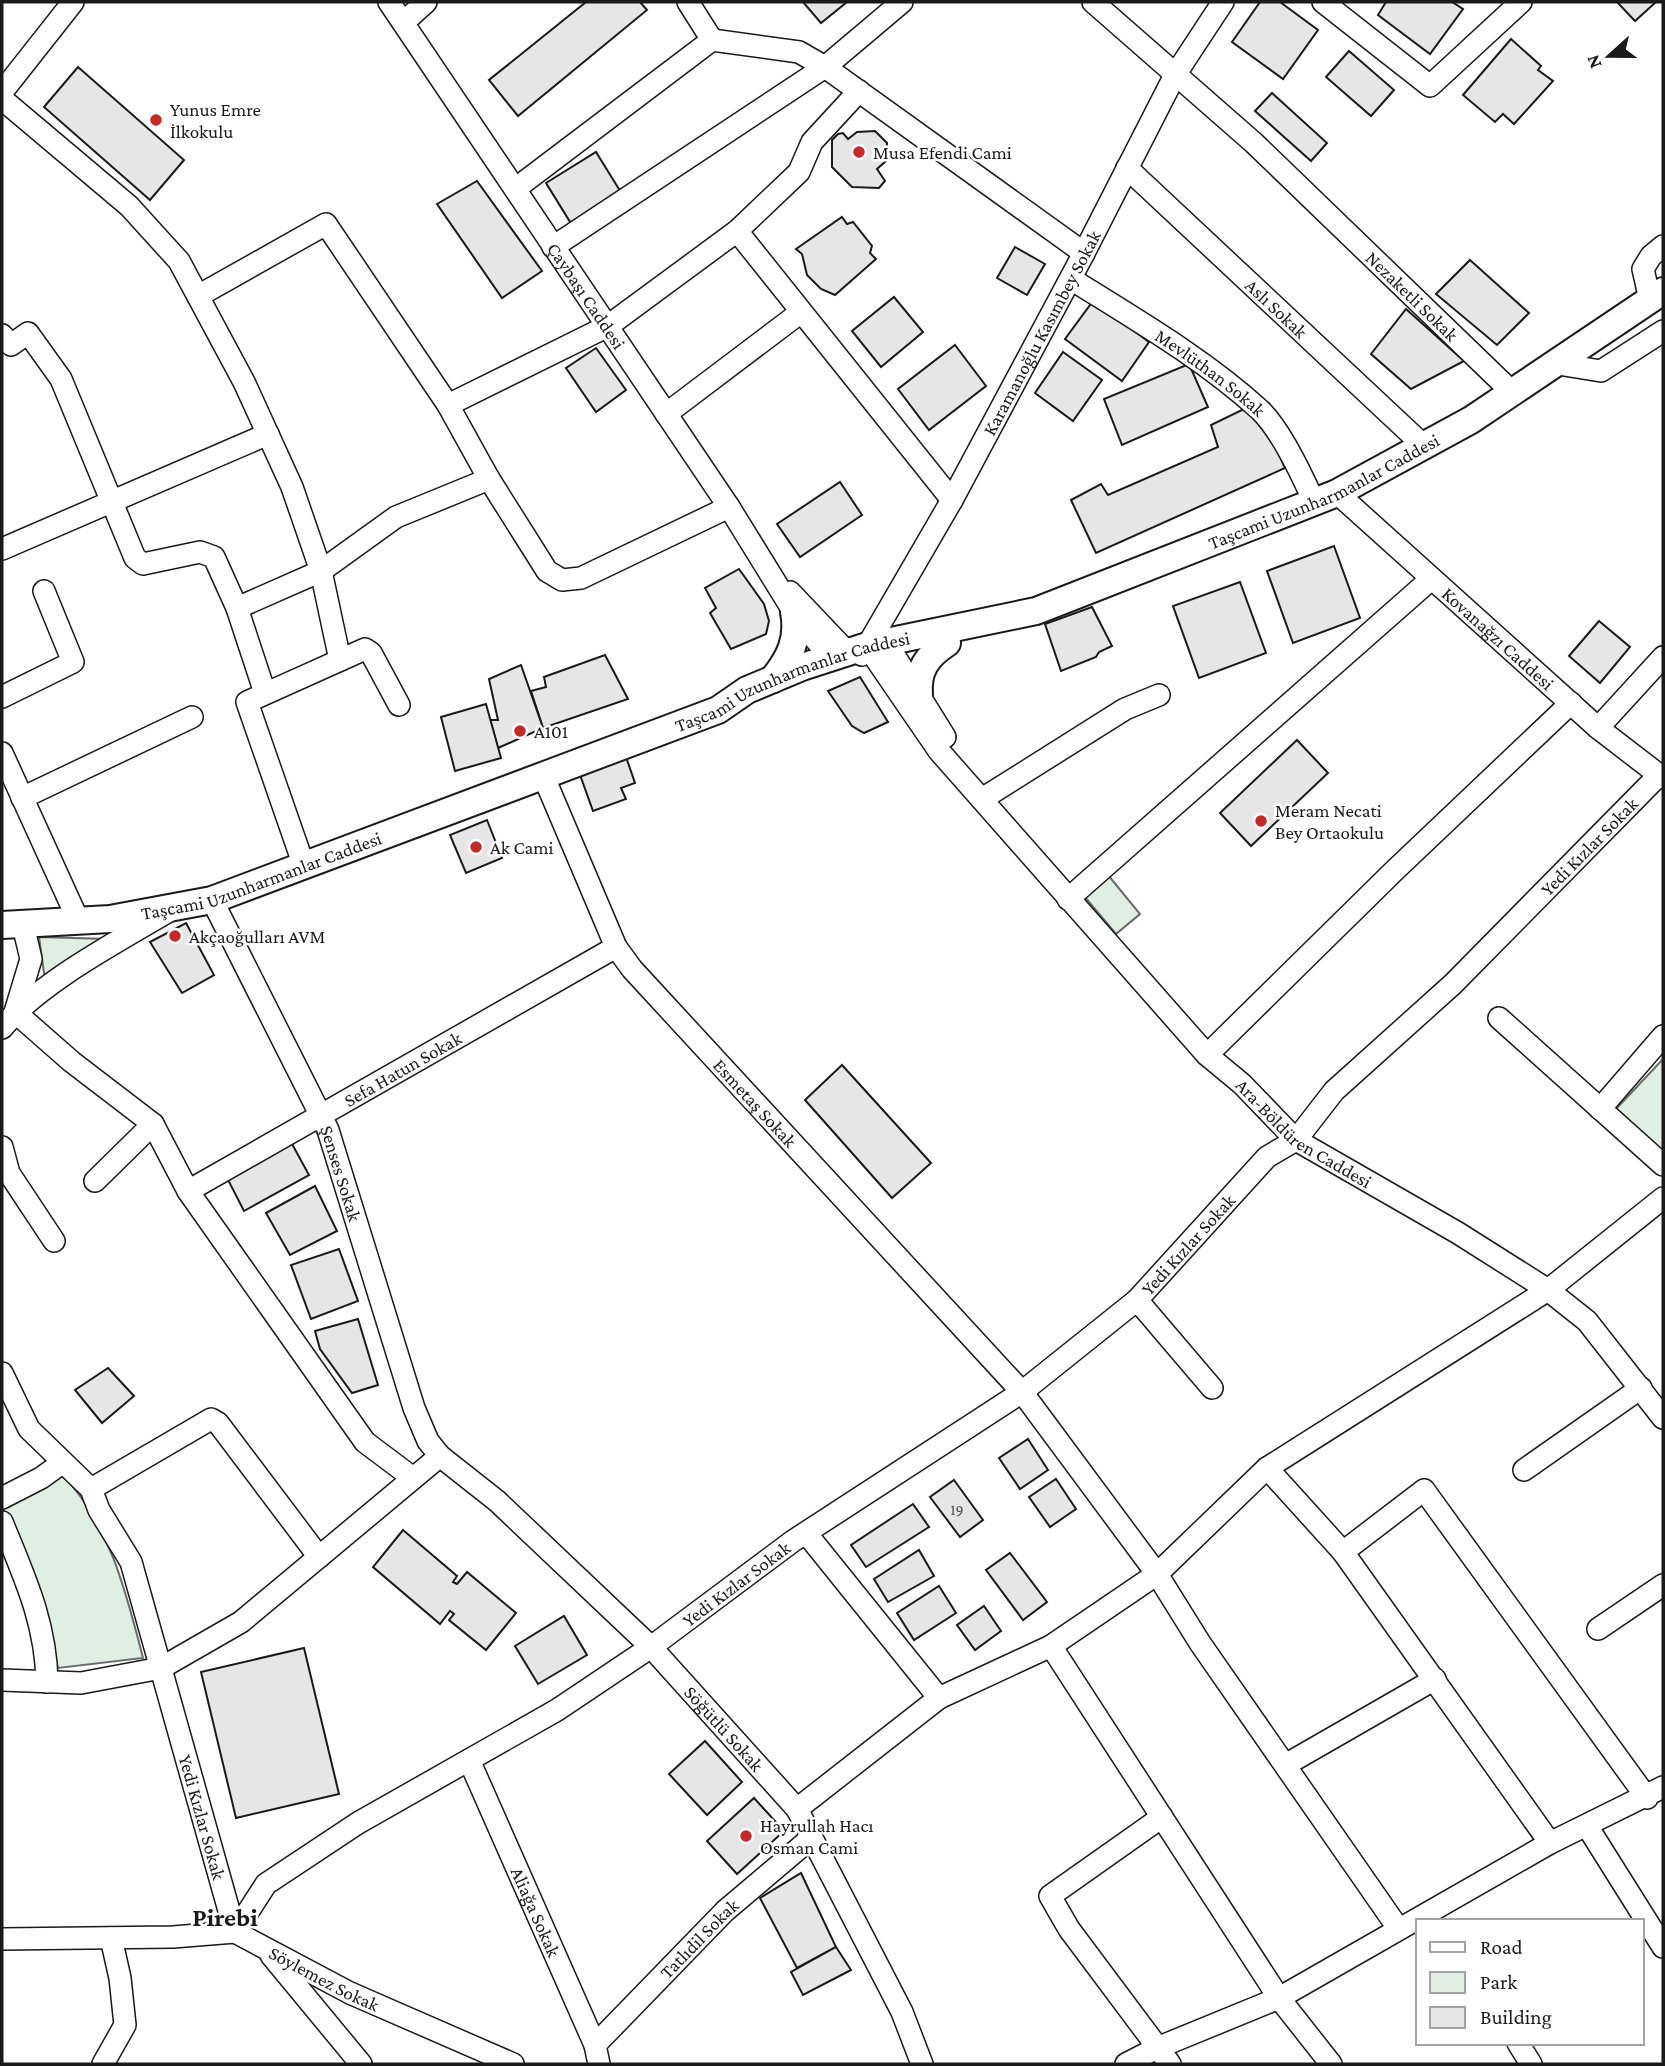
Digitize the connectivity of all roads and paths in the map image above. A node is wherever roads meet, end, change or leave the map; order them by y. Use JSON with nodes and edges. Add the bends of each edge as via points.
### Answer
{"nodes":[{"id":1,"x":74,"y":2,"type":"edge"},
{"id":2,"x":389,"y":2,"type":"edge"},
{"id":3,"x":426,"y":2,"type":"edge"},
{"id":4,"x":688,"y":2,"type":"edge"},
{"id":5,"x":902,"y":2,"type":"edge"},
{"id":6,"x":1093,"y":2,"type":"edge"},
{"id":7,"x":1223,"y":2,"type":"edge"},
{"id":8,"x":1323,"y":2,"type":"edge"},
{"id":9,"x":1521,"y":2,"type":"edge"},
{"id":10,"x":404,"y":22,"type":"junction"},
{"id":11,"x":712,"y":40,"type":"junction"},
{"id":12,"x":825,"y":67,"type":"junction"},
{"id":13,"x":1175,"y":75,"type":"junction"},
{"id":14,"x":859,"y":91,"type":"junction"},
{"id":15,"x":2,"y":92,"type":"edge"},
{"id":16,"x":2,"y":99,"type":"edge"},
{"id":17,"x":1128,"y":168,"type":"junction"},
{"id":18,"x":515,"y":189,"type":"junction"},
{"id":19,"x":737,"y":232,"type":"junction"},
{"id":20,"x":1663,"y":246,"type":"edge"},
{"id":21,"x":553,"y":247,"type":"junction"},
{"id":22,"x":1084,"y":253,"type":"junction"},
{"id":23,"x":1071,"y":279,"type":"junction"},
{"id":24,"x":1656,"y":295,"type":"edge"},
{"id":25,"x":198,"y":296,"type":"junction"},
{"id":26,"x":802,"y":312,"type":"junction"},
{"id":27,"x":608,"y":326,"type":"junction"},
{"id":28,"x":1663,"y":331,"type":"edge"},
{"id":29,"x":2,"y":335,"type":"edge"},
{"id":30,"x":1558,"y":364,"type":"junction"},
{"id":31,"x":1514,"y":394,"type":"junction"},
{"id":32,"x":448,"y":405,"type":"junction"},
{"id":33,"x":666,"y":414,"type":"junction"},
{"id":34,"x":268,"y":434,"type":"junction"},
{"id":35,"x":1425,"y":447,"type":"junction"},
{"id":36,"x":489,"y":479,"type":"junction"},
{"id":37,"x":1325,"y":497,"type":"junction"},
{"id":38,"x":111,"y":500,"type":"junction"},
{"id":39,"x":952,"y":500,"type":"junction"},
{"id":40,"x":729,"y":508,"type":"junction"},
{"id":41,"x":2,"y":549,"type":"edge"},
{"id":42,"x":321,"y":570,"type":"junction"},
{"id":43,"x":1430,"y":580,"type":"junction"},
{"id":44,"x":781,"y":589,"type":"junction"},
{"id":45,"x":44,"y":592,"type":"dead end"},
{"id":46,"x":237,"y":608,"type":"junction"},
{"id":47,"x":1037,"y":611,"type":"junction"},
{"id":48,"x":794,"y":612,"type":"junction"},
{"id":49,"x":947,"y":643,"type":"junction"},
{"id":50,"x":865,"y":653,"type":"junction"},
{"id":51,"x":1663,"y":657,"type":"edge"},
{"id":52,"x":340,"y":660,"type":"junction"},
{"id":53,"x":773,"y":679,"type":"junction"},
{"id":54,"x":265,"y":693,"type":"junction"},
{"id":55,"x":919,"y":695,"type":"junction"},
{"id":56,"x":1159,"y":695,"type":"dead end"},
{"id":57,"x":2,"y":697,"type":"edge"},
{"id":58,"x":1571,"y":704,"type":"junction"},
{"id":59,"x":399,"y":705,"type":"dead end"},
{"id":60,"x":718,"y":710,"type":"junction"},
{"id":61,"x":192,"y":717,"type":"dead end"},
{"id":62,"x":1598,"y":728,"type":"junction"},
{"id":63,"x":2,"y":753,"type":"edge"},
{"id":64,"x":543,"y":775,"type":"junction"},
{"id":65,"x":1661,"y":777,"type":"edge"},
{"id":66,"x":22,"y":798,"type":"junction"},
{"id":67,"x":982,"y":799,"type":"junction"},
{"id":68,"x":304,"y":866,"type":"junction"},
{"id":69,"x":212,"y":900,"type":"junction"},
{"id":70,"x":1068,"y":900,"type":"junction"},
{"id":71,"x":174,"y":908,"type":"junction"},
{"id":72,"x":79,"y":922,"type":"junction"},
{"id":73,"x":12,"y":925,"type":"edge"},
{"id":74,"x":616,"y":947,"type":"junction"},
{"id":75,"x":1499,"y":1018,"type":"dead end"},
{"id":76,"x":8,"y":1020,"type":"edge"},
{"id":77,"x":1663,"y":1036,"type":"edge"},
{"id":78,"x":1207,"y":1055,"type":"junction"},
{"id":79,"x":1600,"y":1109,"type":"junction"},
{"id":80,"x":320,"y":1113,"type":"junction"},
{"id":81,"x":153,"y":1124,"type":"junction"},
{"id":82,"x":1296,"y":1140,"type":"junction"},
{"id":83,"x":2,"y":1147,"type":"edge"},
{"id":84,"x":1663,"y":1165,"type":"edge"},
{"id":85,"x":95,"y":1181,"type":"dead end"},
{"id":86,"x":188,"y":1191,"type":"junction"},
{"id":87,"x":1663,"y":1198,"type":"edge"},
{"id":88,"x":54,"y":1241,"type":"dead end"},
{"id":89,"x":1548,"y":1290,"type":"junction"},
{"id":90,"x":1137,"y":1300,"type":"junction"},
{"id":91,"x":2,"y":1373,"type":"edge"},
{"id":92,"x":1212,"y":1388,"type":"dead end"},
{"id":93,"x":1641,"y":1388,"type":"junction"},
{"id":94,"x":1022,"y":1392,"type":"junction"},
{"id":95,"x":1663,"y":1418,"type":"edge"},
{"id":96,"x":440,"y":1456,"type":"junction"},
{"id":97,"x":62,"y":1462,"type":"junction"},
{"id":98,"x":1267,"y":1468,"type":"junction"},
{"id":99,"x":1524,"y":1470,"type":"dead end"},
{"id":100,"x":413,"y":1478,"type":"junction"},
{"id":101,"x":91,"y":1489,"type":"junction"},
{"id":102,"x":2,"y":1498,"type":"edge"},
{"id":103,"x":2,"y":1522,"type":"edge"},
{"id":104,"x":806,"y":1533,"type":"junction"},
{"id":105,"x":1343,"y":1552,"type":"junction"},
{"id":106,"x":319,"y":1557,"type":"junction"},
{"id":107,"x":1157,"y":1574,"type":"junction"},
{"id":108,"x":1663,"y":1585,"type":"edge"},
{"id":109,"x":1598,"y":1629,"type":"dead end"},
{"id":110,"x":1051,"y":1646,"type":"junction"},
{"id":111,"x":651,"y":1647,"type":"junction"},
{"id":112,"x":161,"y":1668,"type":"junction"},
{"id":113,"x":1435,"y":1679,"type":"junction"},
{"id":114,"x":2,"y":1680,"type":"edge"},
{"id":115,"x":47,"y":1682,"type":"junction"},
{"id":116,"x":939,"y":1698,"type":"junction"},
{"id":117,"x":469,"y":1760,"type":"junction"},
{"id":118,"x":1287,"y":1764,"type":"junction"},
{"id":119,"x":1655,"y":1792,"type":"edge"},
{"id":120,"x":797,"y":1809,"type":"junction"},
{"id":121,"x":1162,"y":1817,"type":"junction"},
{"id":122,"x":1587,"y":1826,"type":"junction"},
{"id":123,"x":810,"y":1839,"type":"junction"},
{"id":124,"x":1550,"y":1843,"type":"junction"},
{"id":125,"x":1439,"y":1916,"type":"edge"},
{"id":126,"x":1416,"y":1923,"type":"edge"},
{"id":127,"x":1398,"y":1928,"type":"junction"},
{"id":128,"x":235,"y":1932,"type":"junction"},
{"id":129,"x":111,"y":1938,"type":"junction"},
{"id":130,"x":2,"y":1939,"type":"edge"},
{"id":131,"x":264,"y":1947,"type":"junction"},
{"id":132,"x":1663,"y":1947,"type":"edge"},
{"id":133,"x":1279,"y":1998,"type":"junction"},
{"id":134,"x":1519,"y":2045,"type":"edge"},
{"id":135,"x":597,"y":2054,"type":"edge"},
{"id":136,"x":1163,"y":2056,"type":"edge"},
{"id":137,"x":103,"y":2064,"type":"edge"},
{"id":138,"x":361,"y":2064,"type":"edge"},
{"id":139,"x":513,"y":2064,"type":"edge"},
{"id":140,"x":922,"y":2064,"type":"edge"},
{"id":141,"x":1126,"y":2064,"type":"edge"},
{"id":142,"x":1331,"y":2064,"type":"edge"},
{"id":143,"x":1531,"y":2064,"type":"edge"}],
"edges":[{"from":1,"to":15,"type":"street"},
{"from":2,"to":10,"type":"street","name":"Çaybaşı Caddesi"},
{"from":3,"to":10,"type":"street"},
{"from":4,"to":11,"type":"street"},
{"from":5,"to":12,"type":"street"},
{"from":6,"to":13,"type":"street","name":"Nezaketli Sokak"},
{"from":7,"to":13,"type":"street","name":"Karamanoğlu Kasımbey Sokak"},
{"from":8,"to":9,"type":"street","via":[[1430,86]]},
{"from":10,"to":18,"type":"street","name":"Çaybaşı Caddesi"},
{"from":11,"to":12,"type":"street","via":[[799,52]]},
{"from":11,"to":18,"type":"street"},
{"from":12,"to":14,"type":"street"},
{"from":12,"to":21,"type":"street"},
{"from":13,"to":17,"type":"street","name":"Karamanoğlu Kasımbey Sokak"},
{"from":13,"to":31,"type":"street","name":"Nezaketli Sokak","via":[[1254,142]]},
{"from":14,"to":19,"type":"street","via":[[812,142],[799,172]]},
{"from":14,"to":22,"type":"street"},
{"from":16,"to":25,"type":"street","via":[[129,206],[179,261]]},
{"from":17,"to":22,"type":"street","name":"Karamanoğlu Kasımbey Sokak"},
{"from":17,"to":35,"type":"street","name":"Aslı Sokak"},
{"from":18,"to":21,"type":"street","name":"Çaybaşı Caddesi"},
{"from":19,"to":26,"type":"street"},
{"from":19,"to":27,"type":"street"},
{"from":20,"to":24,"type":"street","name":"Taşcami Uzunharmanlar Caddesi","via":[[1643,269]]},
{"from":21,"to":27,"type":"street","name":"Çaybaşı Caddesi"},
{"from":22,"to":23,"type":"street","name":"Karamanoğlu Kasımbey Sokak"},
{"from":23,"to":37,"type":"street","name":"Mevlüthan Sokak","via":[[1149,328],[1261,412]]},
{"from":23,"to":39,"type":"street","name":"Karamanoğlu Kasımbey Sokak"},
{"from":24,"to":30,"type":"main road","name":"Taşcami Uzunharmanlar Caddesi"},
{"from":25,"to":32,"type":"street","via":[[326,224]]},
{"from":25,"to":34,"type":"street"},
{"from":26,"to":33,"type":"street"},
{"from":26,"to":39,"type":"street"},
{"from":27,"to":32,"type":"street"},
{"from":27,"to":33,"type":"street","name":"Çaybaşı Caddesi"},
{"from":28,"to":30,"type":"street","via":[[1601,371]]},
{"from":29,"to":38,"type":"street","via":[[11,345],[28,333],[61,379]]},
{"from":30,"to":31,"type":"main road","name":"Taşcami Uzunharmanlar Caddesi"},
{"from":31,"to":35,"type":"main road","name":"Taşcami Uzunharmanlar Caddesi"},
{"from":32,"to":36,"type":"street"},
{"from":33,"to":40,"type":"street","name":"Çaybaşı Caddesi"},
{"from":34,"to":38,"type":"street"},
{"from":34,"to":42,"type":"street"},
{"from":35,"to":37,"type":"main road","name":"Taşcami Uzunharmanlar Caddesi"},
{"from":36,"to":40,"type":"street","via":[[548,571],[562,580],[581,578]]},
{"from":36,"to":42,"type":"street","via":[[396,517]]},
{"from":37,"to":43,"type":"street","name":"Kovanağzı Caddesi"},
{"from":37,"to":47,"type":"main road","name":"Taşcami Uzunharmanlar Caddesi"},
{"from":38,"to":41,"type":"street"},
{"from":38,"to":46,"type":"street","via":[[135,558],[144,564],[200,552],[214,557]]},
{"from":39,"to":50,"type":"street","name":"Karamanoğlu Kasımbey Sokak"},
{"from":40,"to":44,"type":"street","name":"Çaybaşı Caddesi"},
{"from":42,"to":46,"type":"street"},
{"from":42,"to":52,"type":"street"},
{"from":43,"to":58,"type":"street","name":"Kovanağzı Caddesi"},
{"from":43,"to":70,"type":"street"},
{"from":44,"to":48,"type":"street","name":"Çaybaşı Caddesi"},
{"from":44,"to":50,"type":"street","name":"Çaybaşı Caddesi"},
{"from":45,"to":57,"type":"street","via":[[73,662]]},
{"from":46,"to":54,"type":"street"},
{"from":47,"to":49,"type":"main road","via":[[1012,626]]},
{"from":47,"to":50,"type":"main road","name":"Taşcami Uzunharmanlar Caddesi"},
{"from":48,"to":50,"type":"street","name":"Çaybaşı Caddesi"},
{"from":48,"to":53,"type":"main road","via":[[793,646]]},
{"from":49,"to":50,"type":"main road"},
{"from":49,"to":55,"type":"main road","via":[[923,665]]},
{"from":50,"to":53,"type":"main road","name":"Taşcami Uzunharmanlar Caddesi"},
{"from":50,"to":55,"type":"street","name":"Ara-Böldüren Caddesi"},
{"from":50,"to":60,"type":"main road","via":[[745,705]]},
{"from":50,"to":67,"type":"street","name":"Ara-Böldüren Caddesi"},
{"from":51,"to":62,"type":"street"},
{"from":52,"to":54,"type":"street"},
{"from":52,"to":59,"type":"street","via":[[365,649],[371,653]]},
{"from":53,"to":60,"type":"main road","name":"Taşcami Uzunharmanlar Caddesi"},
{"from":54,"to":68,"type":"street","via":[[247,702]]},
{"from":55,"to":67,"type":"street","name":"Ara-Böldüren Caddesi"},
{"from":56,"to":67,"type":"street","via":[[1125,709]]},
{"from":58,"to":62,"type":"street","name":"Kovanağzı Caddesi"},
{"from":58,"to":78,"type":"street"},
{"from":60,"to":64,"type":"main road","name":"Taşcami Uzunharmanlar Caddesi"},
{"from":61,"to":66,"type":"street"},
{"from":62,"to":65,"type":"street","name":"Kovanağzı Caddesi"},
{"from":63,"to":66,"type":"street"},
{"from":64,"to":68,"type":"main road","name":"Taşcami Uzunharmanlar Caddesi"},
{"from":64,"to":74,"type":"street","name":"Esmetaş Sokak"},
{"from":65,"to":82,"type":"street","name":"Yedi Kızlar Sokak","via":[[1453,984],[1334,1091]]},
{"from":66,"to":72,"type":"street"},
{"from":67,"to":70,"type":"street","name":"Ara-Böldüren Caddesi"},
{"from":68,"to":69,"type":"main road","name":"Taşcami Uzunharmanlar Caddesi"},
{"from":69,"to":71,"type":"main road","name":"Taşcami Uzunharmanlar Caddesi"},
{"from":69,"to":80,"type":"street","name":"Şenses Sokak"},
{"from":70,"to":78,"type":"street","name":"Ara-Böldüren Caddesi"},
{"from":71,"to":72,"type":"main road","name":"Taşcami Uzunharmanlar Caddesi"},
{"from":71,"to":76,"type":"street","via":[[104,950]]},
{"from":72,"to":73,"type":"main road","name":"Taşcami Uzunharmanlar Caddesi"},
{"from":73,"to":76,"type":"street","via":[[31,959]]},
{"from":74,"to":80,"type":"street","name":"Sefa Hatun Sokak"},
{"from":74,"to":94,"type":"street","name":"Esmetaş Sokak","via":[[707,1053]]},
{"from":75,"to":79,"type":"street"},
{"from":76,"to":81,"type":"street"},
{"from":77,"to":79,"type":"street"},
{"from":78,"to":82,"type":"street","name":"Ara-Böldüren Caddesi"},
{"from":79,"to":84,"type":"street"},
{"from":80,"to":86,"type":"street","name":"Sefa Hatun Sokak"},
{"from":80,"to":96,"type":"street","name":"Şenses Sokak","via":[[414,1408]]},
{"from":81,"to":85,"type":"street"},
{"from":81,"to":86,"type":"street"},
{"from":82,"to":89,"type":"street","name":"Ara-Böldüren Caddesi"},
{"from":82,"to":90,"type":"street","name":"Yedi Kızlar Sokak","via":[[1267,1157]]},
{"from":83,"to":88,"type":"street","via":[[9,1174]]},
{"from":86,"to":100,"type":"street","via":[[365,1441]]},
{"from":87,"to":89,"type":"street"},
{"from":89,"to":93,"type":"street","name":"Ara-Böldüren Caddesi","via":[[1587,1321]]},
{"from":89,"to":98,"type":"street"},
{"from":90,"to":92,"type":"street"},
{"from":90,"to":94,"type":"street","name":"Yedi Kızlar Sokak"},
{"from":91,"to":97,"type":"street","name":"Yedi Kızlar Sokak","via":[[29,1429]]},
{"from":93,"to":95,"type":"street","name":"Ara-Böldüren Caddesi"},
{"from":93,"to":99,"type":"street"},
{"from":94,"to":104,"type":"street","name":"Yedi Kızlar Sokak"},
{"from":94,"to":107,"type":"street","name":"Esmetaş Sokak"},
{"from":96,"to":100,"type":"street"},
{"from":96,"to":111,"type":"street","name":"Söğütlü Sokak","via":[[497,1501]]},
{"from":97,"to":101,"type":"street","name":"Yedi Kızlar Sokak"},
{"from":97,"to":102,"type":"street"},
{"from":98,"to":105,"type":"street"},
{"from":98,"to":107,"type":"street"},
{"from":100,"to":106,"type":"street"},
{"from":101,"to":106,"type":"street","via":[[211,1419]]},
{"from":101,"to":112,"type":"street","name":"Yedi Kızlar Sokak","via":[[131,1562]]},
{"from":103,"to":115,"type":"street","via":[[46,1645]]},
{"from":104,"to":111,"type":"street","name":"Yedi Kızlar Sokak"},
{"from":104,"to":116,"type":"street"},
{"from":105,"to":113,"type":"street"},
{"from":105,"to":119,"type":"street","via":[[1424,1490]]},
{"from":106,"to":112,"type":"street","via":[[241,1622]]},
{"from":107,"to":110,"type":"street"},
{"from":107,"to":118,"type":"street","name":"Esmetaş Sokak"},
{"from":108,"to":109,"type":"street"},
{"from":110,"to":116,"type":"street"},
{"from":110,"to":121,"type":"street"},
{"from":111,"to":117,"type":"street","name":"Yedi Kızlar Sokak","via":[[557,1710]]},
{"from":111,"to":120,"type":"street","name":"Söğütlü Sokak"},
{"from":112,"to":115,"type":"street","via":[[81,1683]]},
{"from":112,"to":128,"type":"street","name":"Yedi Kızlar Sokak"},
{"from":113,"to":118,"type":"street"},
{"from":113,"to":124,"type":"street"},
{"from":114,"to":115,"type":"street"},
{"from":116,"to":120,"type":"street"},
{"from":117,"to":128,"type":"street","name":"Yedi Kızlar Sokak","via":[[358,1823],[266,1884]]},
{"from":117,"to":135,"type":"street","name":"Aliağa Sokak"},
{"from":118,"to":127,"type":"street","name":"Esmetaş Sokak"},
{"from":119,"to":122,"type":"street"},
{"from":120,"to":123,"type":"street","name":"Söğütlü Sokak"},
{"from":121,"to":133,"type":"street"},
{"from":121,"to":136,"type":"street","via":[[1051,1896],[1069,1929]]},
{"from":122,"to":124,"type":"street"},
{"from":122,"to":132,"type":"street"},
{"from":123,"to":135,"type":"street","name":"Tatlıdil Sokak","via":[[725,1911]]},
{"from":123,"to":140,"type":"street","name":"Söğütlü Sokak","via":[[902,2012]]},
{"from":124,"to":125,"type":"street"},
{"from":126,"to":127,"type":"street"},
{"from":127,"to":133,"type":"street"},
{"from":128,"to":129,"type":"street"},
{"from":128,"to":131,"type":"street","name":"Söylemez Sokak"},
{"from":129,"to":130,"type":"street"},
{"from":129,"to":137,"type":"street","via":[[125,2025]]},
{"from":131,"to":138,"type":"street"},
{"from":131,"to":139,"type":"street","name":"Söylemez Sokak","via":[[350,1993]]},
{"from":133,"to":136,"type":"street"},
{"from":133,"to":142,"type":"street"},
{"from":134,"to":143,"type":"street"},
{"from":136,"to":141,"type":"street"}]}
